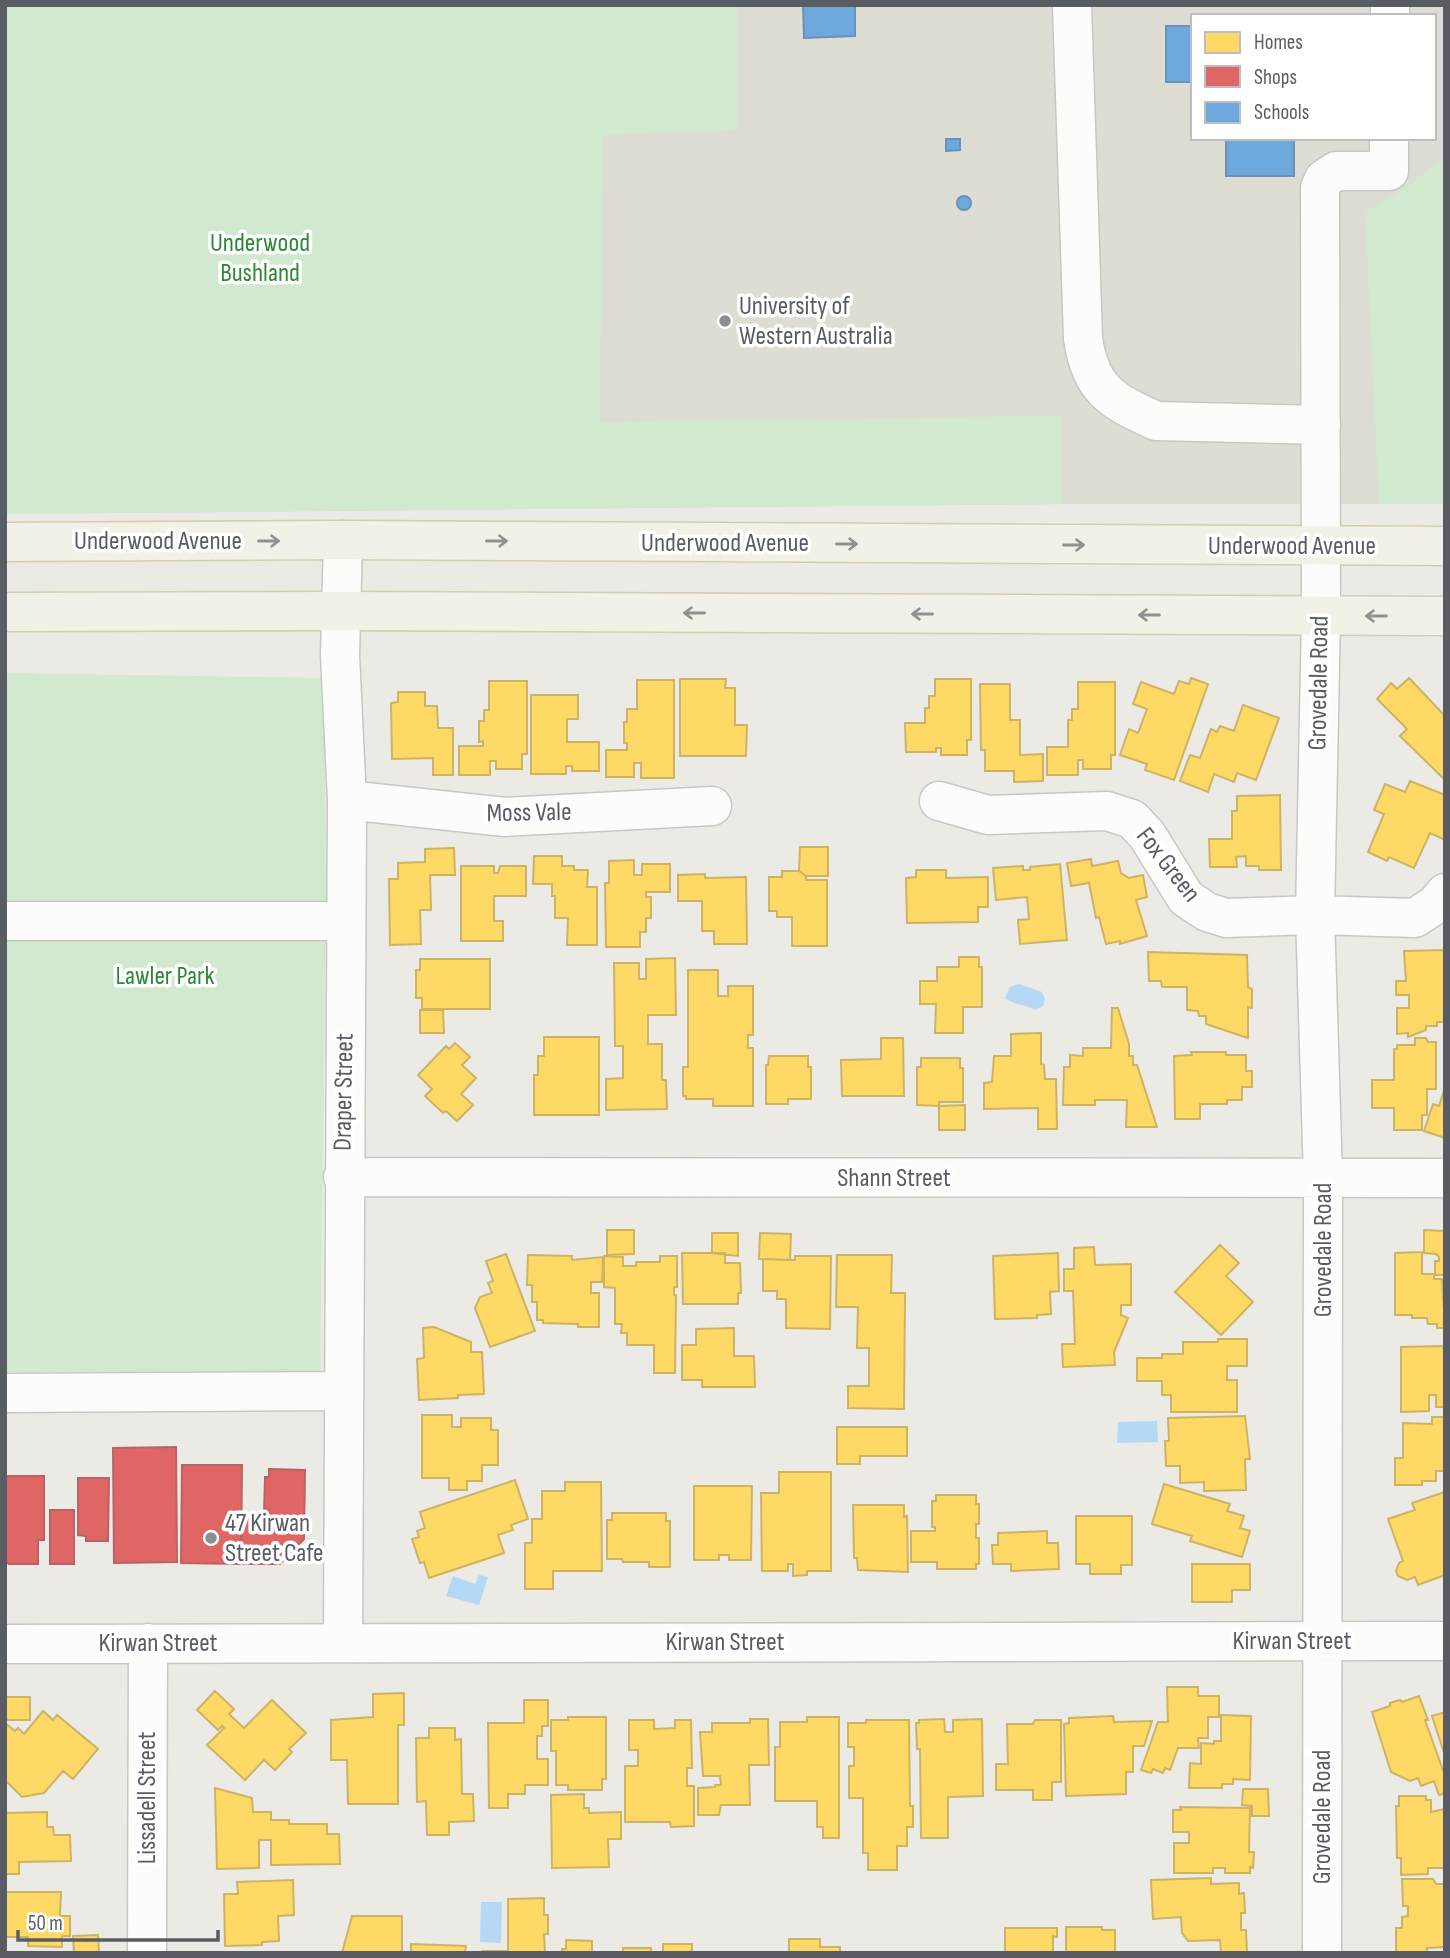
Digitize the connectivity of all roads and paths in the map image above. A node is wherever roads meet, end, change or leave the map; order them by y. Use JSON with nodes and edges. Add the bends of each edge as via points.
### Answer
{"nodes":[{"id":1,"x":1072,"y":5,"type":"edge"},
{"id":2,"x":1389,"y":140,"type":"edge"},
{"id":3,"x":1321,"y":425,"type":"junction"},
{"id":4,"x":343,"y":540,"type":"junction"},
{"id":5,"x":5,"y":542,"type":"edge"},
{"id":6,"x":1445,"y":546,"type":"edge"},
{"id":7,"x":1321,"y":547,"type":"junction"},
{"id":8,"x":341,"y":611,"type":"junction"},
{"id":9,"x":5,"y":612,"type":"edge"},
{"id":10,"x":1321,"y":616,"type":"junction"},
{"id":11,"x":1445,"y":616,"type":"edge"},
{"id":12,"x":347,"y":800,"type":"junction"},
{"id":13,"x":939,"y":801,"type":"dead end"},
{"id":14,"x":712,"y":806,"type":"dead end"},
{"id":15,"x":1445,"y":893,"type":"edge"},
{"id":16,"x":1315,"y":915,"type":"junction"},
{"id":17,"x":5,"y":921,"type":"edge"},
{"id":18,"x":346,"y":921,"type":"junction"},
{"id":19,"x":343,"y":1177,"type":"junction"},
{"id":20,"x":1323,"y":1178,"type":"junction"},
{"id":21,"x":1445,"y":1178,"type":"edge"},
{"id":22,"x":344,"y":1391,"type":"junction"},
{"id":23,"x":5,"y":1393,"type":"edge"},
{"id":24,"x":1323,"y":1641,"type":"junction"},
{"id":25,"x":1445,"y":1641,"type":"edge"},
{"id":26,"x":148,"y":1643,"type":"junction"},
{"id":27,"x":343,"y":1643,"type":"junction"},
{"id":28,"x":5,"y":1644,"type":"edge"},
{"id":29,"x":146,"y":1953,"type":"edge"},
{"id":30,"x":1322,"y":1953,"type":"edge"}],
"edges":[{"from":1,"to":3,"type":"street","via":[[1083,338],[1086,361],[1095,379],[1109,395],[1156,421]]},
{"from":2,"to":3,"type":"street","name":"Grovedale Road","via":[[1389,171],[1336,171],[1320,188]]},
{"from":3,"to":7,"type":"street","name":"Grovedale Road"},
{"from":5,"to":4,"type":"main road","name":"Underwood Avenue","one_way":true},
{"from":4,"to":7,"type":"main road","name":"Underwood Avenue","one_way":true},
{"from":4,"to":8,"type":"street","name":"Draper Street"},
{"from":6,"to":7,"type":"main road","name":"Underwood Avenue"},
{"from":7,"to":10,"type":"street","name":"Grovedale Road"},
{"from":8,"to":9,"type":"main road"},
{"from":10,"to":8,"type":"main road","one_way":true},
{"from":8,"to":12,"type":"street","name":"Draper Street"},
{"from":11,"to":10,"type":"main road","one_way":true},
{"from":10,"to":16,"type":"street","name":"Grovedale Road"},
{"from":12,"to":14,"type":"street","name":"Moss Vale","via":[[505,817]]},
{"from":12,"to":18,"type":"street","name":"Draper Street"},
{"from":13,"to":16,"type":"street","name":"Fox Green","via":[[988,815],[1107,811],[1132,819],[1186,898],[1207,912],[1226,918]]},
{"from":15,"to":16,"type":"street","name":"Fox Green","via":[[1415,918]]},
{"from":16,"to":20,"type":"street","name":"Grovedale Road"},
{"from":17,"to":18,"type":"street"},
{"from":18,"to":19,"type":"street","name":"Draper Street"},
{"from":19,"to":20,"type":"street","name":"Shann Street"},
{"from":19,"to":22,"type":"street","name":"Draper Street"},
{"from":20,"to":21,"type":"street","name":"Shann Street"},
{"from":20,"to":24,"type":"street","name":"Grovedale Road"},
{"from":22,"to":23,"type":"street"},
{"from":22,"to":27,"type":"street","name":"Draper Street"},
{"from":24,"to":25,"type":"street","name":"Kirwan Street"},
{"from":24,"to":27,"type":"street","name":"Kirwan Street"},
{"from":24,"to":30,"type":"street","name":"Grovedale Road"},
{"from":26,"to":27,"type":"street","name":"Kirwan Street"},
{"from":26,"to":28,"type":"street","name":"Kirwan Street"},
{"from":26,"to":29,"type":"street","name":"Lissadell Street"}]}
